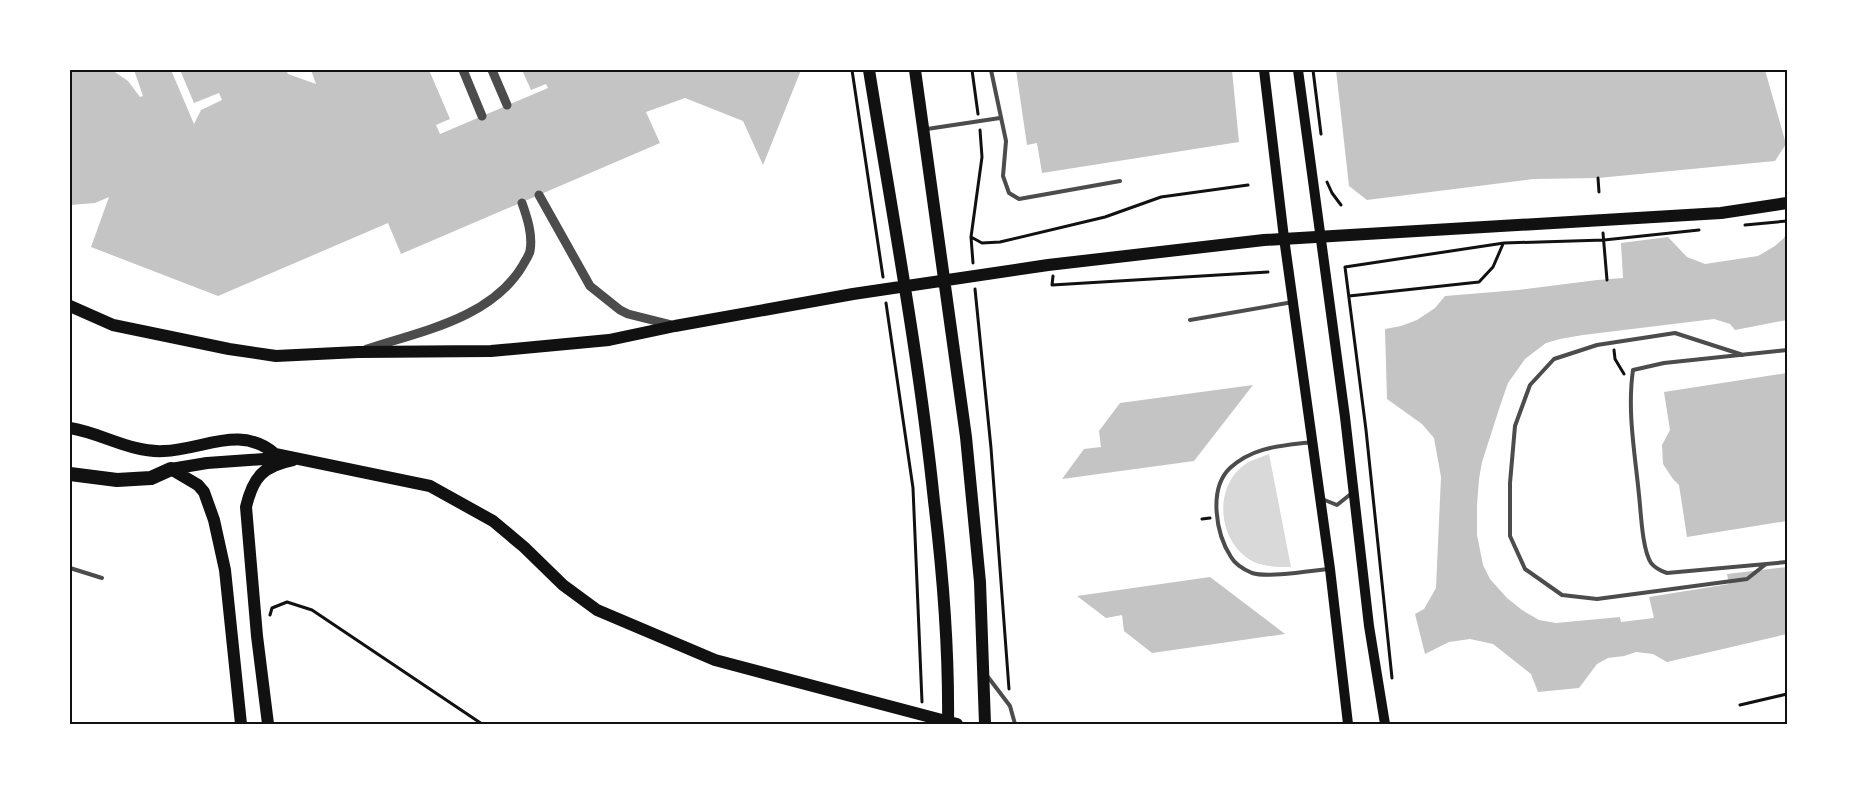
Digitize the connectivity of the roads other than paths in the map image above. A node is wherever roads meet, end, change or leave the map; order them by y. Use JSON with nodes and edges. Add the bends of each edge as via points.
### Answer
{"nodes":[{"id":1,"x":463,"y":70,"type":"edge"},
{"id":2,"x":492,"y":70,"type":"edge"},
{"id":3,"x":869,"y":70,"type":"edge"},
{"id":4,"x":915,"y":70,"type":"edge"},
{"id":5,"x":991,"y":70,"type":"edge"},
{"id":6,"x":1264,"y":70,"type":"edge"},
{"id":7,"x":1298,"y":70,"type":"edge"},
{"id":8,"x":507,"y":105,"type":"dead end"},
{"id":9,"x":482,"y":116,"type":"dead end"},
{"id":10,"x":1000,"y":118,"type":"junction"},
{"id":11,"x":924,"y":129,"type":"junction"},
{"id":12,"x":1120,"y":181,"type":"dead end"},
{"id":13,"x":539,"y":195,"type":"dead end"},
{"id":14,"x":522,"y":203,"type":"dead end"},
{"id":15,"x":1787,"y":203,"type":"edge"},
{"id":16,"x":1321,"y":237,"type":"junction"},
{"id":17,"x":1284,"y":238,"type":"junction"},
{"id":18,"x":1293,"y":302,"type":"junction"},
{"id":19,"x":70,"y":306,"type":"edge"},
{"id":20,"x":1190,"y":320,"type":"dead end"},
{"id":21,"x":675,"y":326,"type":"junction"},
{"id":22,"x":1787,"y":350,"type":"edge"},
{"id":23,"x":358,"y":352,"type":"junction"},
{"id":24,"x":1743,"y":355,"type":"junction"},
{"id":25,"x":70,"y":428,"type":"edge"},
{"id":26,"x":1312,"y":442,"type":"junction"},
{"id":27,"x":275,"y":454,"type":"junction"},
{"id":28,"x":300,"y":458,"type":"junction"},
{"id":29,"x":171,"y":469,"type":"junction"},
{"id":30,"x":70,"y":474,"type":"edge"},
{"id":31,"x":1353,"y":491,"type":"junction"},
{"id":32,"x":1320,"y":498,"type":"junction"},
{"id":33,"x":1787,"y":562,"type":"edge"},
{"id":34,"x":1766,"y":564,"type":"junction"},
{"id":35,"x":70,"y":568,"type":"edge"},
{"id":36,"x":1330,"y":569,"type":"junction"},
{"id":37,"x":102,"y":578,"type":"dead end"},
{"id":38,"x":984,"y":672,"type":"junction"},
{"id":39,"x":241,"y":724,"type":"edge"},
{"id":40,"x":268,"y":724,"type":"edge"},
{"id":41,"x":948,"y":724,"type":"edge"},
{"id":42,"x":958,"y":724,"type":"edge"},
{"id":43,"x":985,"y":724,"type":"edge"},
{"id":44,"x":1015,"y":724,"type":"edge"},
{"id":45,"x":1348,"y":724,"type":"edge"},
{"id":46,"x":1385,"y":724,"type":"edge"}],
"edges":[{"from":1,"to":9,"type":"street"},
{"from":2,"to":8,"type":"street"},
{"from":3,"to":41,"type":"highway","via":[[928,441],[945,605]]},
{"from":4,"to":11,"type":"highway"},
{"from":5,"to":10,"type":"lane"},
{"from":6,"to":17,"type":"main road"},
{"from":7,"to":16,"type":"main road"},
{"from":10,"to":11,"type":"lane"},
{"from":10,"to":12,"type":"lane","via":[[1006,141],[1003,176],[1009,193],[1019,198]]},
{"from":11,"to":38,"type":"highway","via":[[967,446],[980,582]]},
{"from":13,"to":21,"type":"street","via":[[590,286],[628,314]]},
{"from":14,"to":23,"type":"street","via":[[529,222],[530,252],[515,278],[497,297],[460,318]]},
{"from":15,"to":16,"type":"highway","via":[[1721,213]]},
{"from":16,"to":17,"type":"highway"},
{"from":16,"to":31,"type":"main road"},
{"from":17,"to":18,"type":"main road"},
{"from":17,"to":21,"type":"highway","via":[[1051,265],[853,294]]},
{"from":18,"to":20,"type":"lane"},
{"from":18,"to":26,"type":"main road"},
{"from":19,"to":23,"type":"highway","via":[[113,325],[229,349],[276,356]]},
{"from":21,"to":23,"type":"highway","via":[[609,340],[491,351]]},
{"from":22,"to":24,"type":"lane"},
{"from":24,"to":34,"type":"lane","via":[[1633,370],[1632,426],[1643,533],[1650,562],[1667,573]]},
{"from":24,"to":34,"type":"lane","via":[[1675,333],[1597,345],[1554,359],[1530,385],[1515,426],[1510,536],[1525,569],[1562,596],[1597,599],[1747,579]]},
{"from":25,"to":27,"type":"highway","via":[[145,450],[164,451],[235,439],[251,440]]},
{"from":26,"to":32,"type":"main road"},
{"from":26,"to":36,"type":"lane","via":[[1266,448],[1230,468],[1219,482],[1216,499],[1219,530],[1231,558],[1254,574]]},
{"from":27,"to":28,"type":"highway"},
{"from":27,"to":29,"type":"highway","via":[[264,459]]},
{"from":28,"to":40,"type":"highway","via":[[274,464],[260,475],[246,507]]},
{"from":28,"to":42,"type":"highway","via":[[430,486],[493,521],[563,584],[598,610],[715,660]]},
{"from":29,"to":30,"type":"highway","via":[[151,478],[117,480]]},
{"from":29,"to":39,"type":"highway","via":[[204,492],[214,520],[225,570]]},
{"from":31,"to":32,"type":"lane","via":[[1337,505]]},
{"from":31,"to":46,"type":"main road","via":[[1369,626]]},
{"from":32,"to":36,"type":"main road"},
{"from":33,"to":34,"type":"lane"},
{"from":35,"to":37,"type":"lane"},
{"from":36,"to":45,"type":"main road"},
{"from":38,"to":43,"type":"highway"},
{"from":38,"to":44,"type":"lane","via":[[1010,706]]}]}
